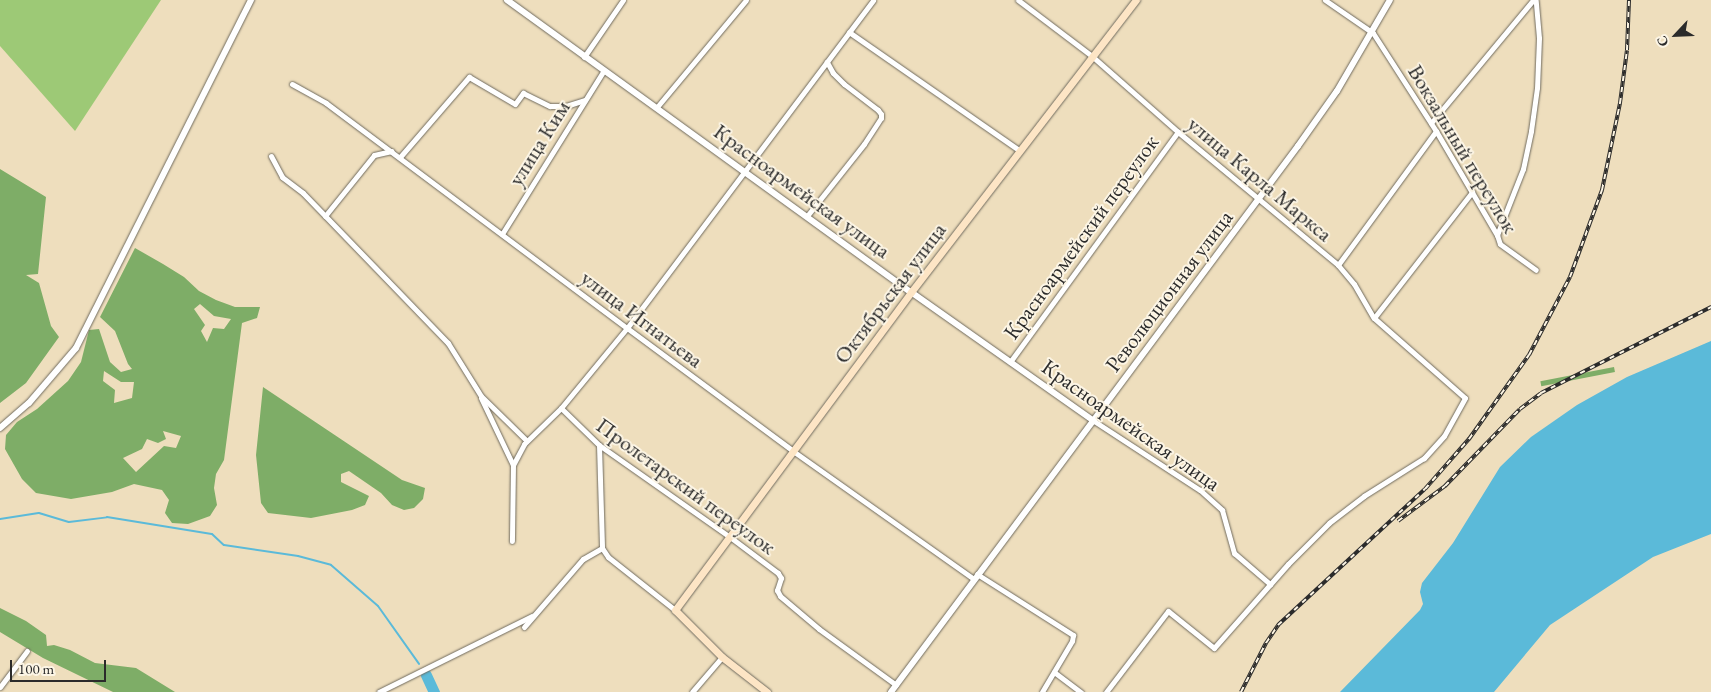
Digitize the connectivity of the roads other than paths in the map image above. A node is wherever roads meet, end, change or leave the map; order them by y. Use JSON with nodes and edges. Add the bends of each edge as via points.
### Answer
{"nodes":[{"id":1,"x":251,"y":0,"type":"edge"},
{"id":2,"x":507,"y":0,"type":"edge"},
{"id":3,"x":623,"y":0,"type":"edge"},
{"id":4,"x":746,"y":0,"type":"edge"},
{"id":5,"x":873,"y":0,"type":"edge"},
{"id":6,"x":1018,"y":0,"type":"edge"},
{"id":7,"x":1136,"y":0,"type":"edge"},
{"id":8,"x":1325,"y":0,"type":"edge"},
{"id":9,"x":1390,"y":0,"type":"edge"},
{"id":10,"x":1534,"y":0,"type":"edge"},
{"id":11,"x":848,"y":32,"type":"junction"},
{"id":12,"x":1372,"y":33,"type":"junction"},
{"id":13,"x":584,"y":57,"type":"junction"},
{"id":14,"x":1093,"y":57,"type":"junction"},
{"id":15,"x":827,"y":62,"type":"junction"},
{"id":16,"x":604,"y":70,"type":"junction"},
{"id":17,"x":292,"y":84,"type":"dead end"},
{"id":18,"x":585,"y":100,"type":"junction"},
{"id":19,"x":657,"y":107,"type":"junction"},
{"id":20,"x":1430,"y":123,"type":"junction"},
{"id":21,"x":1436,"y":131,"type":"junction"},
{"id":22,"x":1178,"y":132,"type":"junction"},
{"id":23,"x":392,"y":151,"type":"junction"},
{"id":24,"x":1020,"y":151,"type":"junction"},
{"id":25,"x":271,"y":156,"type":"dead end"},
{"id":26,"x":400,"y":157,"type":"junction"},
{"id":27,"x":746,"y":172,"type":"junction"},
{"id":28,"x":1472,"y":192,"type":"junction"},
{"id":29,"x":1259,"y":200,"type":"junction"},
{"id":30,"x":325,"y":216,"type":"junction"},
{"id":31,"x":807,"y":216,"type":"junction"},
{"id":32,"x":502,"y":234,"type":"junction"},
{"id":33,"x":1498,"y":235,"type":"junction"},
{"id":34,"x":1338,"y":265,"type":"junction"},
{"id":35,"x":1536,"y":270,"type":"dead end"},
{"id":36,"x":911,"y":292,"type":"junction"},
{"id":37,"x":1374,"y":318,"type":"junction"},
{"id":38,"x":627,"y":328,"type":"junction"},
{"id":39,"x":1010,"y":362,"type":"junction"},
{"id":40,"x":477,"y":391,"type":"junction"},
{"id":41,"x":561,"y":408,"type":"junction"},
{"id":42,"x":1094,"y":421,"type":"junction"},
{"id":43,"x":0,"y":428,"type":"edge"},
{"id":44,"x":527,"y":441,"type":"junction"},
{"id":45,"x":599,"y":445,"type":"junction"},
{"id":46,"x":793,"y":451,"type":"junction"},
{"id":47,"x":513,"y":466,"type":"junction"},
{"id":48,"x":730,"y":537,"type":"junction"},
{"id":49,"x":512,"y":541,"type":"dead end"},
{"id":50,"x":602,"y":548,"type":"junction"},
{"id":51,"x":976,"y":577,"type":"junction"},
{"id":52,"x":1270,"y":584,"type":"junction"},
{"id":53,"x":675,"y":610,"type":"junction"},
{"id":54,"x":532,"y":616,"type":"junction"},
{"id":55,"x":524,"y":627,"type":"dead end"},
{"id":56,"x":27,"y":651,"type":"dead end"},
{"id":57,"x":722,"y":657,"type":"junction"},
{"id":58,"x":1054,"y":672,"type":"junction"},
{"id":59,"x":896,"y":685,"type":"junction"},
{"id":60,"x":0,"y":686,"type":"edge"},
{"id":61,"x":387,"y":690,"type":"edge"},
{"id":62,"x":379,"y":692,"type":"edge"},
{"id":63,"x":692,"y":692,"type":"edge"},
{"id":64,"x":767,"y":692,"type":"edge"},
{"id":65,"x":891,"y":692,"type":"edge"},
{"id":66,"x":1042,"y":692,"type":"edge"},
{"id":67,"x":1081,"y":692,"type":"edge"},
{"id":68,"x":1106,"y":692,"type":"edge"}],
"edges":[{"from":1,"to":43,"type":"street","via":[[76,348],[29,403]]},
{"from":2,"to":13,"type":"street","name":"Красноармейская улица"},
{"from":3,"to":13,"type":"street"},
{"from":4,"to":19,"type":"street"},
{"from":5,"to":11,"type":"street"},
{"from":6,"to":14,"type":"street","name":"улица Карла Маркса"},
{"from":7,"to":14,"type":"main road","name":"Октябрьская улица"},
{"from":8,"to":12,"type":"street"},
{"from":9,"to":12,"type":"street","name":"Революционная улица"},
{"from":10,"to":20,"type":"street"},
{"from":10,"to":33,"type":"street","via":[[1539,38],[1531,131],[1523,169]]},
{"from":11,"to":15,"type":"street"},
{"from":11,"to":24,"type":"street"},
{"from":12,"to":20,"type":"street","name":"Вокзальный переулок"},
{"from":12,"to":29,"type":"street","name":"Революционная улица","via":[[1337,91]]},
{"from":13,"to":16,"type":"street","name":"Красноармейская улица"},
{"from":14,"to":22,"type":"street","name":"улица Карла Маркса"},
{"from":14,"to":24,"type":"main road","name":"Октябрьская улица"},
{"from":15,"to":27,"type":"street"},
{"from":15,"to":31,"type":"street","via":[[844,84],[878,110],[880,118],[864,144]]},
{"from":16,"to":18,"type":"street","name":"улица Ким"},
{"from":16,"to":19,"type":"street","name":"Красноармейская улица"},
{"from":17,"to":23,"type":"street","name":"улица Игнатьева","via":[[326,102]]},
{"from":18,"to":26,"type":"street","via":[[566,106],[550,106],[523,93],[515,104],[469,77]]},
{"from":18,"to":32,"type":"street","name":"улица Ким"},
{"from":19,"to":27,"type":"street","name":"Красноармейская улица"},
{"from":20,"to":21,"type":"street","name":"Вокзальный переулок"},
{"from":21,"to":28,"type":"street","name":"Вокзальный переулок"},
{"from":21,"to":34,"type":"street"},
{"from":22,"to":29,"type":"street","name":"улица Карла Маркса"},
{"from":22,"to":39,"type":"street","name":"Красноармейский переулок"},
{"from":23,"to":26,"type":"street","name":"улица Игнатьева"},
{"from":23,"to":30,"type":"street","via":[[374,155]]},
{"from":24,"to":36,"type":"main road","name":"Октябрьская улица"},
{"from":25,"to":30,"type":"street","via":[[282,177]]},
{"from":26,"to":32,"type":"street","name":"улица Игнатьева"},
{"from":27,"to":31,"type":"street","name":"Красноармейская улица"},
{"from":27,"to":38,"type":"street"},
{"from":28,"to":33,"type":"street","name":"Вокзальный переулок"},
{"from":28,"to":37,"type":"street"},
{"from":29,"to":34,"type":"street","name":"улица Карла Маркса"},
{"from":29,"to":42,"type":"street","name":"Революционная улица"},
{"from":30,"to":40,"type":"street","via":[[448,343]]},
{"from":31,"to":36,"type":"street","name":"Красноармейская улица"},
{"from":32,"to":38,"type":"street","name":"улица Игнатьева"},
{"from":33,"to":35,"type":"street","name":"Вокзальный переулок","via":[[1503,247]]},
{"from":34,"to":37,"type":"street","name":"улица Карла Маркса","via":[[1354,284]]},
{"from":36,"to":39,"type":"street","name":"Красноармейская улица"},
{"from":36,"to":46,"type":"main road","name":"Октябрьская улица"},
{"from":37,"to":52,"type":"street","name":"улица Карла Маркса","via":[[1465,398],[1444,436],[1424,458],[1347,508]]},
{"from":38,"to":41,"type":"street"},
{"from":38,"to":46,"type":"street","name":"улица Игнатьева"},
{"from":39,"to":42,"type":"street","name":"Красноармейская улица"},
{"from":40,"to":44,"type":"street"},
{"from":40,"to":47,"type":"street"},
{"from":41,"to":44,"type":"street"},
{"from":41,"to":45,"type":"street","name":"Пролетарский переулок"},
{"from":42,"to":51,"type":"street","name":"Революционная улица"},
{"from":42,"to":52,"type":"street","name":"Красноармейская улица","via":[[1200,490],[1222,510],[1234,553]]},
{"from":44,"to":47,"type":"street"},
{"from":45,"to":48,"type":"street","name":"Пролетарский переулок"},
{"from":45,"to":50,"type":"street"},
{"from":46,"to":48,"type":"main road","name":"Октябрьская улица"},
{"from":46,"to":51,"type":"street","name":"улица Игнатьева"},
{"from":47,"to":49,"type":"street"},
{"from":48,"to":53,"type":"main road","name":"Октябрьская улица"},
{"from":48,"to":59,"type":"street","name":"Пролетарский переулок","via":[[780,576],[777,590],[780,596]]},
{"from":50,"to":53,"type":"street","via":[[608,557]]},
{"from":50,"to":54,"type":"street","via":[[583,559]]},
{"from":51,"to":58,"type":"street","name":"улица Игнатьева","via":[[1072,635],[1072,641]]},
{"from":51,"to":59,"type":"street","name":"Революционная улица"},
{"from":52,"to":68,"type":"street","via":[[1214,648],[1168,611]]},
{"from":53,"to":57,"type":"main road"},
{"from":54,"to":55,"type":"street"},
{"from":54,"to":61,"type":"street"},
{"from":56,"to":60,"type":"street"},
{"from":57,"to":63,"type":"street"},
{"from":57,"to":64,"type":"main road"},
{"from":58,"to":66,"type":"street"},
{"from":58,"to":67,"type":"street"},
{"from":59,"to":65,"type":"street","name":"Революционная улица"},
{"from":61,"to":62,"type":"street"}]}
